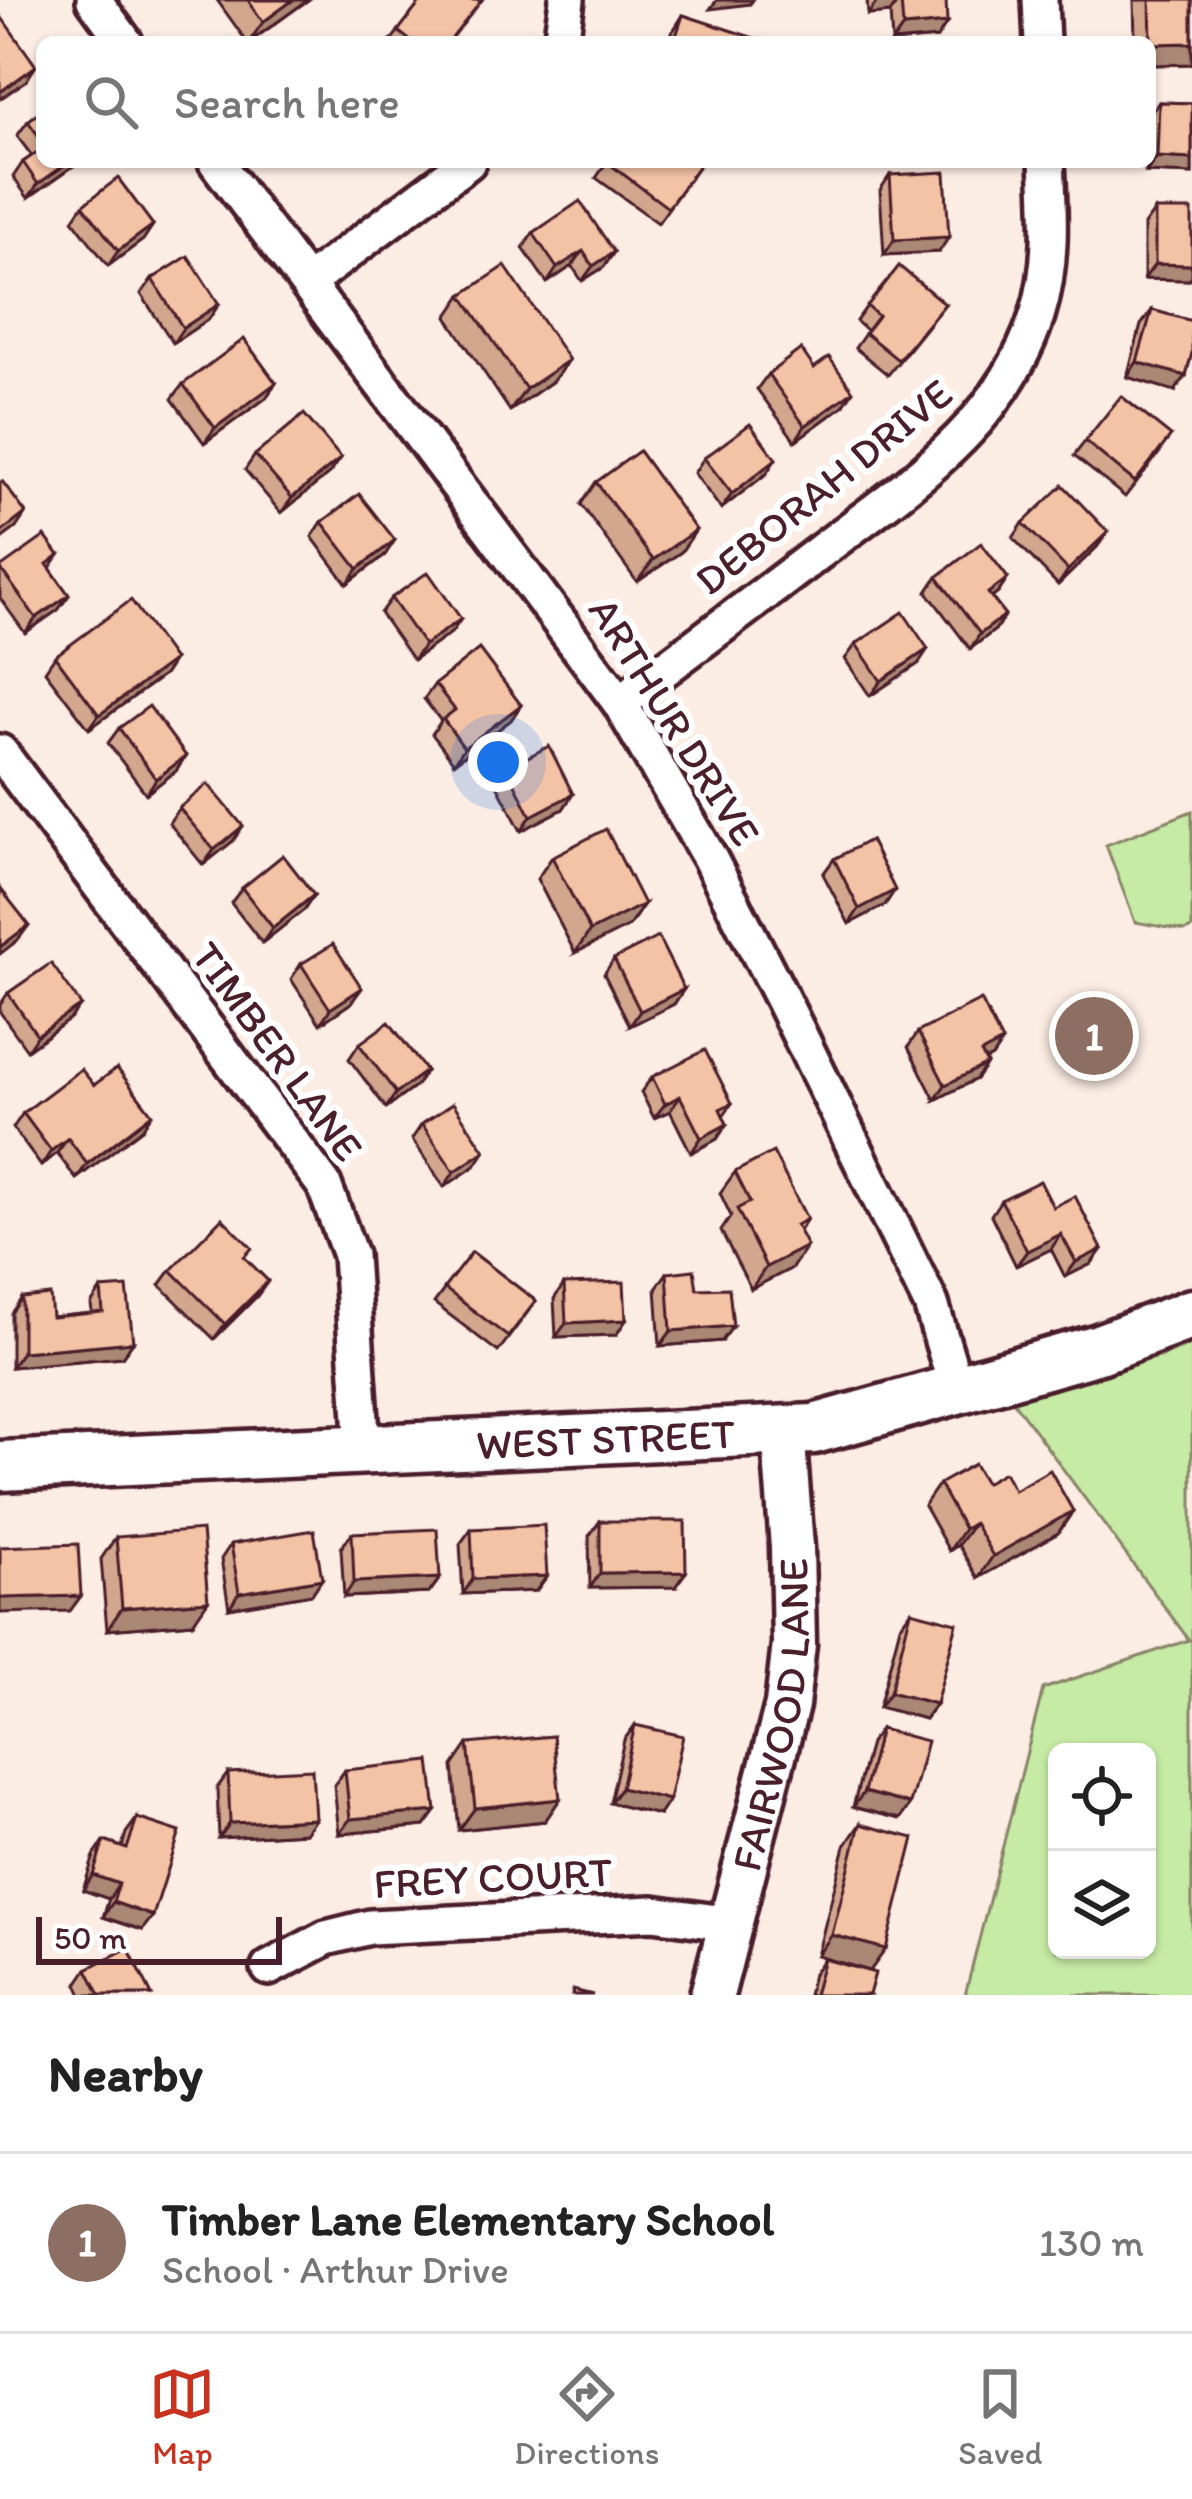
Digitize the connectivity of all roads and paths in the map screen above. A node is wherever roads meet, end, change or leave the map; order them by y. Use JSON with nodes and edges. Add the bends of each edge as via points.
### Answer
{"nodes":[{"id":1,"x":94,"y":0,"type":"edge"},
{"id":2,"x":567,"y":0,"type":"edge"},
{"id":3,"x":1040,"y":0,"type":"edge"},
{"id":4,"x":121,"y":36,"type":"edge"},
{"id":5,"x":562,"y":36,"type":"edge"},
{"id":6,"x":1042,"y":36,"type":"edge"},
{"id":7,"x":221,"y":168,"type":"edge"},
{"id":8,"x":459,"y":168,"type":"edge"},
{"id":9,"x":1047,"y":168,"type":"edge"},
{"id":10,"x":308,"y":283,"type":"junction"},
{"id":11,"x":620,"y":704,"type":"junction"},
{"id":12,"x":0,"y":752,"type":"edge"},
{"id":13,"x":1192,"y":1313,"type":"edge"},
{"id":14,"x":956,"y":1387,"type":"junction"},
{"id":15,"x":783,"y":1430,"type":"junction"},
{"id":16,"x":363,"y":1449,"type":"junction"},
{"id":17,"x":0,"y":1466,"type":"edge"},
{"id":18,"x":730,"y":1924,"type":"junction"},
{"id":19,"x":269,"y":1968,"type":"dead end"},
{"id":20,"x":712,"y":1995,"type":"edge"}],
"edges":[{"from":1,"to":4,"type":"street"},
{"from":2,"to":5,"type":"street"},
{"from":3,"to":6,"type":"street"},
{"from":7,"to":10,"type":"street","name":"ARTHUR DRIVE"},
{"from":8,"to":10,"type":"street"},
{"from":9,"to":11,"type":"street","name":"DEBORAH DRIVE","via":[[1048,270],[1017,365],[991,407],[909,485]]},
{"from":10,"to":11,"type":"street","name":"ARTHUR DRIVE"},
{"from":11,"to":14,"type":"street","name":"ARTHUR DRIVE","via":[[782,999],[931,1304]]},
{"from":12,"to":16,"type":"street","name":"TIMBER LANE","via":[[324,1186],[350,1255]]},
{"from":13,"to":14,"type":"main road","name":"WEST STREET","via":[[1099,1349]]},
{"from":14,"to":15,"type":"main road","name":"WEST STREET","via":[[814,1429]]},
{"from":15,"to":16,"type":"main road","name":"WEST STREET"},
{"from":15,"to":18,"type":"street","name":"FAIRWOOD LANE","via":[[793,1605],[787,1705]]},
{"from":16,"to":17,"type":"main road","name":"WEST STREET"},
{"from":18,"to":19,"type":"street","name":"FREY COURT","via":[[652,1913],[370,1927],[326,1938]]},
{"from":18,"to":20,"type":"street","name":"FAIRWOOD LANE"}]}
